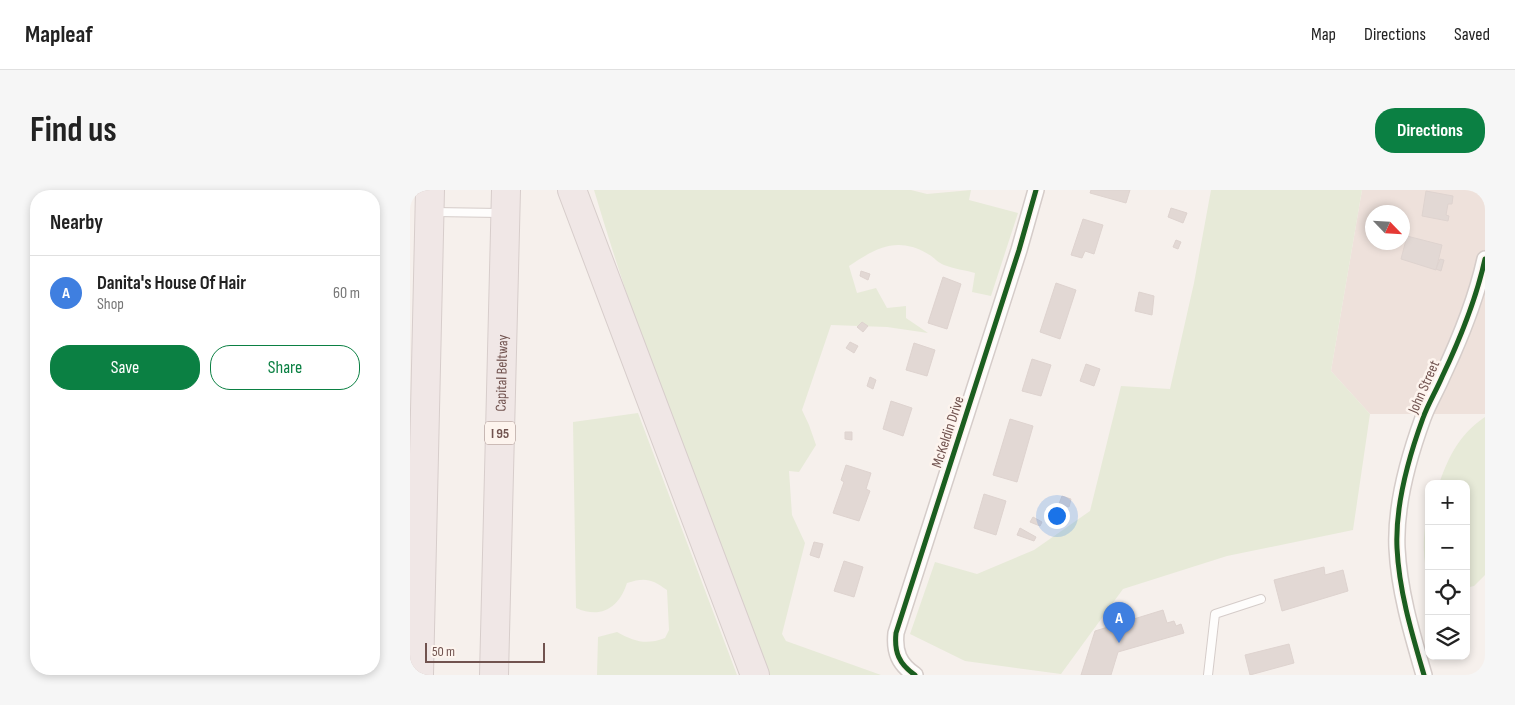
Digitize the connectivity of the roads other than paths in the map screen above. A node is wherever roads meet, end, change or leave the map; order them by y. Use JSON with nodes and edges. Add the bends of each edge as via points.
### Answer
{"nodes":[{"id":1,"x":572,"y":190,"type":"edge"},
{"id":2,"x":1036,"y":190,"type":"edge"},
{"id":3,"x":430,"y":201,"type":"edge"},
{"id":4,"x":505,"y":202,"type":"edge"},
{"id":5,"x":1485,"y":259,"type":"edge"},
{"id":6,"x":1261,"y":599,"type":"dead end"},
{"id":7,"x":419,"y":675,"type":"edge"},
{"id":8,"x":494,"y":675,"type":"edge"},
{"id":9,"x":755,"y":675,"type":"edge"},
{"id":10,"x":915,"y":675,"type":"edge"},
{"id":11,"x":1208,"y":675,"type":"edge"},
{"id":12,"x":1424,"y":675,"type":"edge"}],
"edges":[{"from":1,"to":9,"type":"highway"},
{"from":2,"to":10,"type":"street","name":"McKeldin Drive","via":[[896,633],[898,659]]},
{"from":3,"to":4,"type":"lane"},
{"from":3,"to":7,"type":"highway"},
{"from":4,"to":8,"type":"highway","name":"Capital Beltway","number":"I 95"},
{"from":5,"to":12,"type":"street","name":"John Street","via":[[1480,284],[1462,332],[1423,418],[1398,517],[1400,576],[1411,632]]},
{"from":6,"to":11,"type":"lane","via":[[1215,614]]}]}
